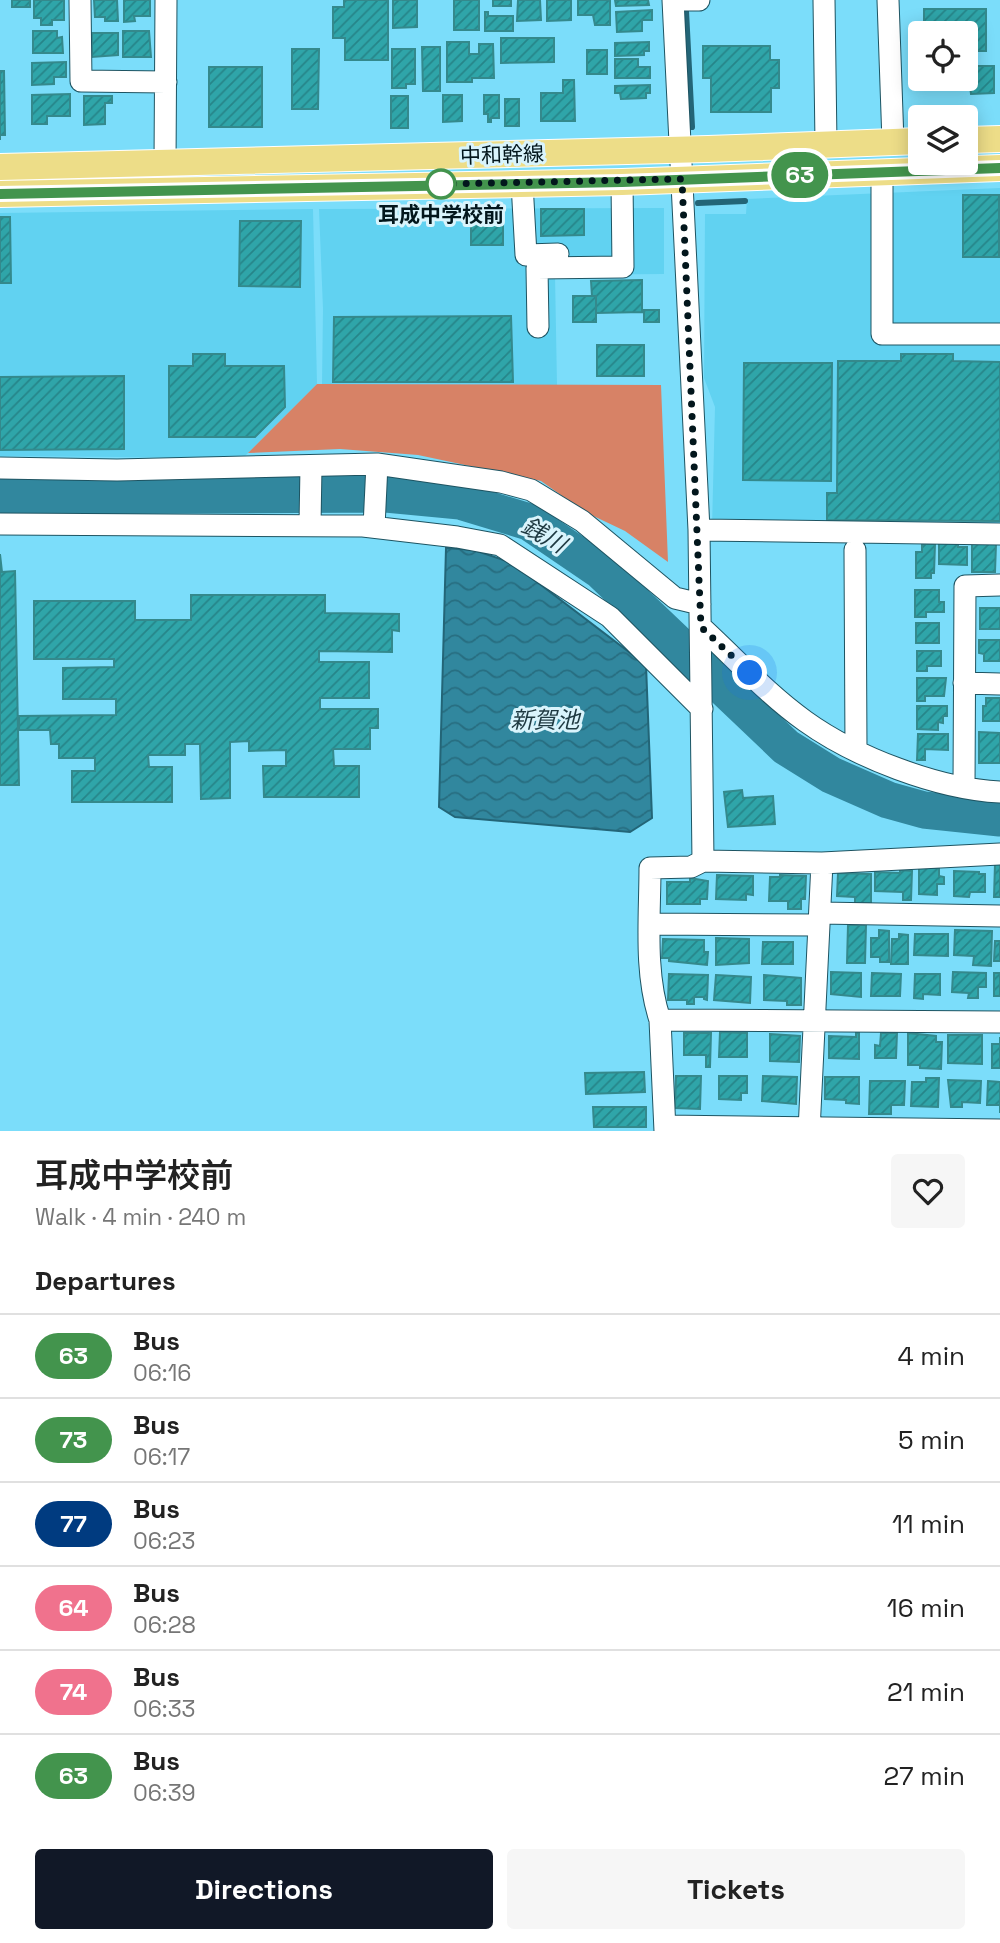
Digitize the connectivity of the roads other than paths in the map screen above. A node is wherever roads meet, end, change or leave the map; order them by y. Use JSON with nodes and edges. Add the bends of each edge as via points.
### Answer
{"nodes":[{"id":1,"x":80,"y":0,"type":"edge"},
{"id":2,"x":166,"y":0,"type":"edge"},
{"id":3,"x":673,"y":0,"type":"edge"},
{"id":4,"x":699,"y":0,"type":"edge"},
{"id":5,"x":824,"y":0,"type":"edge"},
{"id":6,"x":888,"y":0,"type":"edge"},
{"id":7,"x":166,"y":82,"type":"junction"},
{"id":8,"x":1000,"y":139,"type":"edge"},
{"id":9,"x":978,"y":140,"type":"edge"},
{"id":10,"x":908,"y":141,"type":"edge"},
{"id":11,"x":893,"y":142,"type":"junction"},
{"id":12,"x":826,"y":143,"type":"junction"},
{"id":13,"x":680,"y":150,"type":"junction"},
{"id":14,"x":165,"y":164,"type":"junction"},
{"id":15,"x":0,"y":167,"type":"edge"},
{"id":16,"x":1000,"y":168,"type":"edge"},
{"id":17,"x":882,"y":172,"type":"junction"},
{"id":18,"x":682,"y":179,"type":"junction"},
{"id":19,"x":622,"y":182,"type":"junction"},
{"id":20,"x":522,"y":183,"type":"junction"},
{"id":21,"x":0,"y":194,"type":"edge"},
{"id":22,"x":623,"y":252,"type":"junction"},
{"id":23,"x":538,"y":327,"type":"dead end"},
{"id":24,"x":1000,"y":334,"type":"edge"},
{"id":25,"x":311,"y":466,"type":"junction"},
{"id":26,"x":0,"y":468,"type":"edge"},
{"id":27,"x":376,"y":470,"type":"junction"},
{"id":28,"x":375,"y":521,"type":"junction"},
{"id":29,"x":0,"y":524,"type":"edge"},
{"id":30,"x":310,"y":525,"type":"junction"},
{"id":31,"x":699,"y":530,"type":"junction"},
{"id":32,"x":1000,"y":534,"type":"edge"},
{"id":33,"x":855,"y":550,"type":"dead end"},
{"id":34,"x":1000,"y":585,"type":"edge"},
{"id":35,"x":700,"y":604,"type":"junction"},
{"id":36,"x":701,"y":632,"type":"junction"},
{"id":37,"x":964,"y":683,"type":"junction"},
{"id":38,"x":1000,"y":684,"type":"edge"},
{"id":39,"x":702,"y":699,"type":"junction"},
{"id":40,"x":856,"y":750,"type":"junction"},
{"id":41,"x":964,"y":787,"type":"junction"},
{"id":42,"x":1000,"y":792,"type":"edge"},
{"id":43,"x":1000,"y":853,"type":"edge"},
{"id":44,"x":703,"y":861,"type":"junction"},
{"id":45,"x":822,"y":863,"type":"junction"},
{"id":46,"x":1000,"y":916,"type":"edge"},
{"id":47,"x":819,"y":919,"type":"junction"},
{"id":48,"x":650,"y":924,"type":"junction"},
{"id":49,"x":660,"y":1020,"type":"junction"},
{"id":50,"x":816,"y":1020,"type":"junction"},
{"id":51,"x":1000,"y":1022,"type":"edge"},
{"id":52,"x":665,"y":1128,"type":"edge"},
{"id":53,"x":809,"y":1129,"type":"edge"},
{"id":54,"x":1000,"y":1130,"type":"edge"}],
"edges":[{"from":1,"to":7,"type":"street","via":[[81,81]]},
{"from":2,"to":7,"type":"street"},
{"from":3,"to":4,"type":"street"},
{"from":3,"to":13,"type":"street"},
{"from":5,"to":12,"type":"street"},
{"from":6,"to":11,"type":"street"},
{"from":7,"to":14,"type":"street"},
{"from":8,"to":9,"type":"main road"},
{"from":10,"to":11,"type":"main road","name":"中和幹線"},
{"from":11,"to":12,"type":"main road","name":"中和幹線"},
{"from":12,"to":13,"type":"main road","name":"中和幹線"},
{"from":13,"to":14,"type":"main road","name":"中和幹線"},
{"from":13,"to":18,"type":"street"},
{"from":14,"to":15,"type":"main road","name":"中和幹線"},
{"from":16,"to":17,"type":"main road","name":"中和幹線"},
{"from":17,"to":18,"type":"main road","name":"中和幹線"},
{"from":17,"to":24,"type":"street","via":[[881,334]]},
{"from":18,"to":19,"type":"main road","name":"中和幹線"},
{"from":18,"to":31,"type":"street"},
{"from":19,"to":20,"type":"main road","name":"中和幹線"},
{"from":19,"to":22,"type":"street"},
{"from":20,"to":21,"type":"main road","name":"中和幹線"},
{"from":20,"to":22,"type":"street","via":[[526,254]]},
{"from":22,"to":23,"type":"street","via":[[623,267],[537,268]]},
{"from":25,"to":26,"type":"street"},
{"from":25,"to":27,"type":"street"},
{"from":25,"to":30,"type":"street"},
{"from":27,"to":28,"type":"street"},
{"from":27,"to":35,"type":"street","via":[[501,482],[531,490],[582,521],[675,598]]},
{"from":28,"to":30,"type":"street"},
{"from":28,"to":39,"type":"street","via":[[500,545],[610,617]]},
{"from":29,"to":30,"type":"street"},
{"from":31,"to":32,"type":"street"},
{"from":31,"to":35,"type":"street"},
{"from":33,"to":40,"type":"street"},
{"from":34,"to":37,"type":"street","via":[[965,586]]},
{"from":35,"to":36,"type":"street"},
{"from":36,"to":39,"type":"street"},
{"from":36,"to":40,"type":"street","via":[[805,721]]},
{"from":37,"to":38,"type":"street"},
{"from":37,"to":41,"type":"street"},
{"from":39,"to":44,"type":"street"},
{"from":40,"to":41,"type":"street","via":[[905,773]]},
{"from":41,"to":42,"type":"street"},
{"from":43,"to":45,"type":"street"},
{"from":44,"to":45,"type":"street"},
{"from":44,"to":48,"type":"street","via":[[691,867],[650,867]]},
{"from":45,"to":47,"type":"street"},
{"from":46,"to":47,"type":"street"},
{"from":47,"to":48,"type":"street"},
{"from":47,"to":50,"type":"street"},
{"from":48,"to":49,"type":"street","via":[[652,984]]},
{"from":49,"to":50,"type":"street"},
{"from":49,"to":52,"type":"street"},
{"from":50,"to":51,"type":"street"},
{"from":50,"to":53,"type":"street"},
{"from":52,"to":53,"type":"street"},
{"from":53,"to":54,"type":"street"}]}
